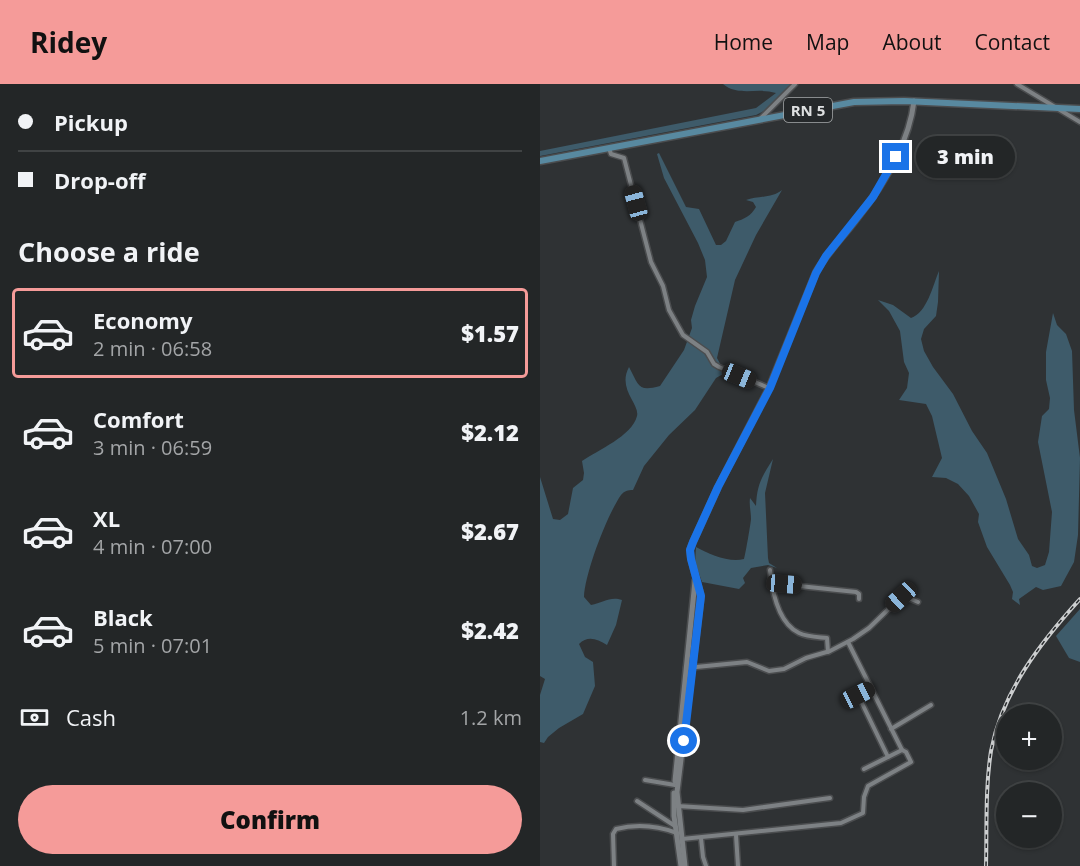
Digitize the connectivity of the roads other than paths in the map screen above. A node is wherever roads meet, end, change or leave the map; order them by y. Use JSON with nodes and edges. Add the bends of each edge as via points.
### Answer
{"nodes":[{"id":1,"x":795,"y":84,"type":"edge"},
{"id":2,"x":1017,"y":84,"type":"edge"},
{"id":3,"x":914,"y":101,"type":"junction"},
{"id":4,"x":1056,"y":108,"type":"junction"},
{"id":5,"x":1080,"y":109,"type":"edge"},
{"id":6,"x":760,"y":119,"type":"junction"},
{"id":7,"x":1080,"y":122,"type":"edge"},
{"id":8,"x":609,"y":148,"type":"junction"},
{"id":9,"x":540,"y":161,"type":"edge"},
{"id":10,"x":770,"y":388,"type":"junction"},
{"id":11,"x":770,"y":570,"type":"dead end"},
{"id":12,"x":695,"y":577,"type":"junction"},
{"id":13,"x":771,"y":583,"type":"junction"},
{"id":14,"x":859,"y":599,"type":"dead end"},
{"id":15,"x":918,"y":602,"type":"dead end"},
{"id":16,"x":848,"y":642,"type":"junction"},
{"id":17,"x":828,"y":652,"type":"junction"},
{"id":18,"x":687,"y":659,"type":"junction"},
{"id":19,"x":694,"y":660,"type":"junction"},
{"id":20,"x":686,"y":668,"type":"junction"},
{"id":21,"x":694,"y":668,"type":"junction"},
{"id":22,"x":871,"y":689,"type":"junction"},
{"id":23,"x":931,"y":705,"type":"dead end"},
{"id":24,"x":891,"y":729,"type":"junction"},
{"id":25,"x":902,"y":750,"type":"junction"},
{"id":26,"x":888,"y":757,"type":"junction"},
{"id":27,"x":864,"y":769,"type":"dead end"},
{"id":28,"x":645,"y":780,"type":"dead end"},
{"id":29,"x":675,"y":786,"type":"junction"},
{"id":30,"x":830,"y":798,"type":"dead end"},
{"id":31,"x":637,"y":801,"type":"dead end"},
{"id":32,"x":676,"y":806,"type":"junction"},
{"id":33,"x":675,"y":826,"type":"junction"},
{"id":34,"x":736,"y":835,"type":"junction"},
{"id":35,"x":679,"y":837,"type":"junction"},
{"id":36,"x":701,"y":838,"type":"junction"},
{"id":37,"x":614,"y":866,"type":"edge"},
{"id":38,"x":683,"y":866,"type":"edge"},
{"id":39,"x":706,"y":866,"type":"edge"},
{"id":40,"x":738,"y":866,"type":"edge"}],
"edges":[{"from":1,"to":6,"type":"street"},
{"from":2,"to":4,"type":"street"},
{"from":3,"to":4,"type":"main road","number":"RN 5"},
{"from":3,"to":6,"type":"main road","number":"RN 5","via":[[854,102]]},
{"from":3,"to":10,"type":"street","via":[[910,122],[891,165],[816,273]]},
{"from":4,"to":5,"type":"main road","number":"RN 5"},
{"from":4,"to":7,"type":"street"},
{"from":6,"to":8,"type":"main road","number":"RN 5"},
{"from":8,"to":9,"type":"main road","number":"RN 5"},
{"from":8,"to":10,"type":"street","via":[[611,154],[624,158],[651,262],[682,335],[708,352],[719,368]]},
{"from":10,"to":12,"type":"street","via":[[693,542],[690,550]]},
{"from":11,"to":13,"type":"street"},
{"from":12,"to":18,"type":"street"},
{"from":12,"to":19,"type":"street","via":[[701,596]]},
{"from":13,"to":14,"type":"street","via":[[856,592]]},
{"from":13,"to":17,"type":"street","via":[[776,603],[789,624],[798,633],[827,638]]},
{"from":15,"to":16,"type":"street","via":[[901,597]]},
{"from":16,"to":17,"type":"street"},
{"from":16,"to":22,"type":"street"},
{"from":17,"to":21,"type":"street","via":[[774,671],[747,662]]},
{"from":18,"to":19,"type":"street"},
{"from":18,"to":20,"type":"street"},
{"from":19,"to":21,"type":"street"},
{"from":20,"to":21,"type":"street"},
{"from":20,"to":29,"type":"street"},
{"from":21,"to":32,"type":"street"},
{"from":22,"to":24,"type":"street"},
{"from":22,"to":26,"type":"street","via":[[858,695]]},
{"from":23,"to":24,"type":"street"},
{"from":24,"to":25,"type":"street"},
{"from":25,"to":26,"type":"street"},
{"from":25,"to":34,"type":"street","via":[[912,762],[868,786],[865,810],[860,815],[841,823]]},
{"from":26,"to":27,"type":"street"},
{"from":28,"to":29,"type":"street"},
{"from":29,"to":32,"type":"street"},
{"from":30,"to":32,"type":"street","via":[[743,810]]},
{"from":31,"to":33,"type":"street"},
{"from":32,"to":33,"type":"street"},
{"from":32,"to":35,"type":"street"},
{"from":33,"to":35,"type":"street"},
{"from":34,"to":36,"type":"street"},
{"from":34,"to":40,"type":"street"},
{"from":35,"to":36,"type":"street"},
{"from":35,"to":37,"type":"street","via":[[657,828],[616,829]]},
{"from":35,"to":38,"type":"street"},
{"from":36,"to":39,"type":"street"}]}
